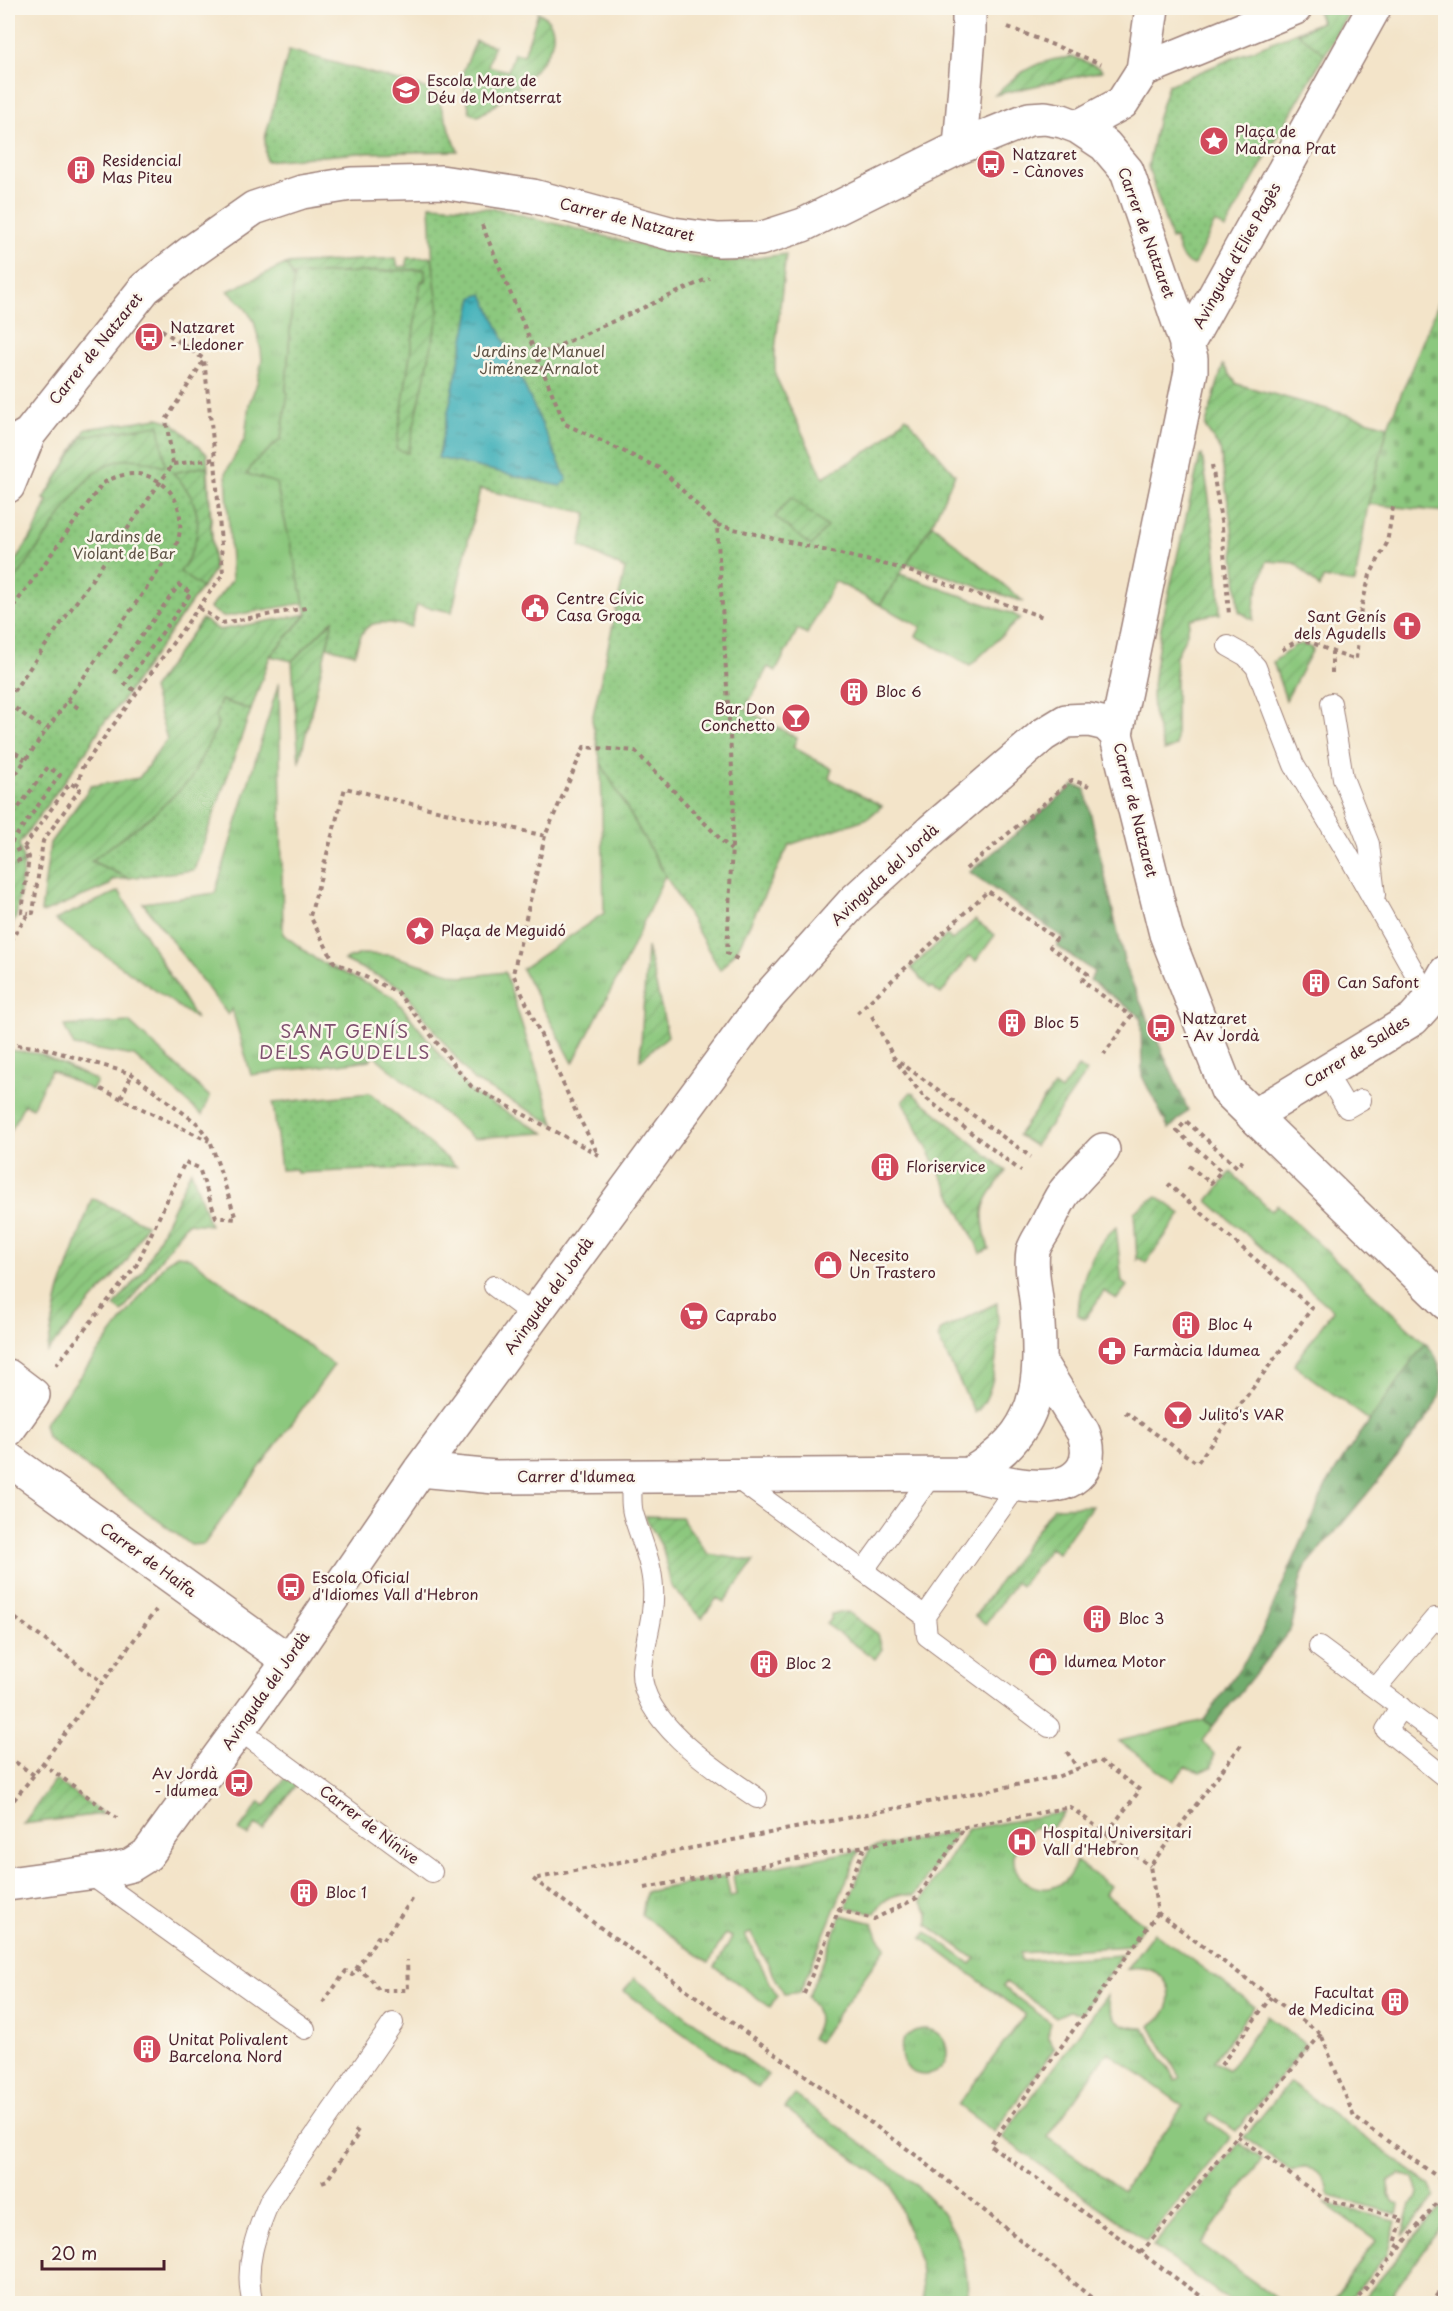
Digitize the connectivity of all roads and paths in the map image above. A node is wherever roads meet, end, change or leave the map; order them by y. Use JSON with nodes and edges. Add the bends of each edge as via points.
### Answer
{"nodes":[{"id":1,"x":969,"y":8,"type":"edge"},
{"id":2,"x":1152,"y":8,"type":"edge"},
{"id":3,"x":1294,"y":8,"type":"edge"},
{"id":4,"x":1374,"y":8,"type":"edge"},
{"id":5,"x":998,"y":24,"type":"dead end"},
{"id":6,"x":1107,"y":66,"type":"dead end"},
{"id":7,"x":1143,"y":70,"type":"junction"},
{"id":8,"x":1078,"y":127,"type":"junction"},
{"id":9,"x":960,"y":147,"type":"junction"},
{"id":10,"x":479,"y":219,"type":"dead end"},
{"id":11,"x":713,"y":276,"type":"dead end"},
{"id":12,"x":159,"y":327,"type":"dead end"},
{"id":13,"x":1186,"y":347,"type":"junction"},
{"id":14,"x":536,"y":356,"type":"junction"},
{"id":15,"x":204,"y":359,"type":"junction"},
{"id":16,"x":18,"y":440,"type":"edge"},
{"id":17,"x":215,"y":459,"type":"junction"},
{"id":18,"x":1212,"y":463,"type":"dead end"},
{"id":19,"x":173,"y":464,"type":"junction"},
{"id":20,"x":161,"y":483,"type":"junction"},
{"id":21,"x":8,"y":486,"type":"edge"},
{"id":22,"x":1393,"y":507,"type":"dead end"},
{"id":23,"x":717,"y":525,"type":"junction"},
{"id":24,"x":199,"y":608,"type":"junction"},
{"id":25,"x":306,"y":608,"type":"dead end"},
{"id":26,"x":8,"y":614,"type":"edge"},
{"id":27,"x":1043,"y":617,"type":"dead end"},
{"id":28,"x":1228,"y":646,"type":"joint"},
{"id":29,"x":1256,"y":667,"type":"junction"},
{"id":30,"x":114,"y":673,"type":"dead end"},
{"id":31,"x":137,"y":692,"type":"junction"},
{"id":32,"x":67,"y":700,"type":"junction"},
{"id":33,"x":8,"y":701,"type":"edge"},
{"id":34,"x":1331,"y":703,"type":"dead end"},
{"id":35,"x":81,"y":710,"type":"dead end"},
{"id":36,"x":45,"y":730,"type":"junction"},
{"id":37,"x":1116,"y":734,"type":"junction"},
{"id":38,"x":8,"y":747,"type":"edge"},
{"id":39,"x":25,"y":760,"type":"junction"},
{"id":40,"x":8,"y":785,"type":"edge"},
{"id":41,"x":76,"y":786,"type":"junction"},
{"id":42,"x":1089,"y":786,"type":"dead end"},
{"id":43,"x":8,"y":822,"type":"edge"},
{"id":44,"x":545,"y":836,"type":"junction"},
{"id":45,"x":24,"y":848,"type":"junction"},
{"id":46,"x":8,"y":849,"type":"edge"},
{"id":47,"x":731,"y":850,"type":"junction"},
{"id":48,"x":29,"y":857,"type":"junction"},
{"id":49,"x":8,"y":864,"type":"edge"},
{"id":50,"x":966,"y":870,"type":"dead end"},
{"id":51,"x":1376,"y":904,"type":"junction"},
{"id":52,"x":28,"y":913,"type":"junction"},
{"id":53,"x":8,"y":944,"type":"edge"},
{"id":54,"x":739,"y":960,"type":"dead end"},
{"id":55,"x":1438,"y":986,"type":"edge"},
{"id":56,"x":856,"y":1013,"type":"dead end"},
{"id":57,"x":872,"y":1016,"type":"dead end"},
{"id":58,"x":8,"y":1044,"type":"edge"},
{"id":59,"x":1104,"y":1054,"type":"dead end"},
{"id":60,"x":894,"y":1058,"type":"junction"},
{"id":61,"x":1326,"y":1073,"type":"junction"},
{"id":62,"x":132,"y":1074,"type":"junction"},
{"id":63,"x":101,"y":1089,"type":"dead end"},
{"id":64,"x":121,"y":1098,"type":"junction"},
{"id":65,"x":1361,"y":1100,"type":"dead end"},
{"id":66,"x":1253,"y":1116,"type":"junction"},
{"id":67,"x":212,"y":1143,"type":"junction"},
{"id":68,"x":1103,"y":1150,"type":"dead end"},
{"id":69,"x":1031,"y":1156,"type":"dead end"},
{"id":70,"x":1245,"y":1158,"type":"dead end"},
{"id":71,"x":1189,"y":1166,"type":"dead end"},
{"id":72,"x":1021,"y":1170,"type":"dead end"},
{"id":73,"x":1168,"y":1184,"type":"dead end"},
{"id":74,"x":494,"y":1286,"type":"dead end"},
{"id":75,"x":1446,"y":1303,"type":"edge"},
{"id":76,"x":534,"y":1316,"type":"junction"},
{"id":77,"x":1039,"y":1361,"type":"junction"},
{"id":78,"x":52,"y":1371,"type":"dead end"},
{"id":79,"x":8,"y":1376,"type":"edge"},
{"id":80,"x":1125,"y":1412,"type":"dead end"},
{"id":81,"x":8,"y":1430,"type":"edge"},
{"id":82,"x":8,"y":1459,"type":"edge"},
{"id":83,"x":420,"y":1470,"type":"junction"},
{"id":84,"x":969,"y":1474,"type":"junction"},
{"id":85,"x":632,"y":1476,"type":"junction"},
{"id":86,"x":732,"y":1476,"type":"junction"},
{"id":87,"x":932,"y":1476,"type":"junction"},
{"id":88,"x":1017,"y":1486,"type":"junction"},
{"id":89,"x":863,"y":1571,"type":"junction"},
{"id":90,"x":8,"y":1613,"type":"edge"},
{"id":91,"x":925,"y":1616,"type":"junction"},
{"id":92,"x":151,"y":1617,"type":"dead end"},
{"id":93,"x":1442,"y":1617,"type":"edge"},
{"id":94,"x":1319,"y":1647,"type":"dead end"},
{"id":95,"x":289,"y":1661,"type":"junction"},
{"id":96,"x":102,"y":1682,"type":"junction"},
{"id":97,"x":1376,"y":1688,"type":"junction"},
{"id":98,"x":1401,"y":1707,"type":"junction"},
{"id":99,"x":1049,"y":1727,"type":"dead end"},
{"id":100,"x":239,"y":1730,"type":"junction"},
{"id":101,"x":1446,"y":1741,"type":"edge"},
{"id":102,"x":1241,"y":1745,"type":"dead end"},
{"id":103,"x":8,"y":1756,"type":"edge"},
{"id":104,"x":42,"y":1763,"type":"junction"},
{"id":105,"x":34,"y":1775,"type":"junction"},
{"id":106,"x":1446,"y":1778,"type":"edge"},
{"id":107,"x":757,"y":1798,"type":"dead end"},
{"id":108,"x":8,"y":1807,"type":"edge"},
{"id":109,"x":117,"y":1818,"type":"dead end"},
{"id":110,"x":966,"y":1826,"type":"junction"},
{"id":111,"x":1106,"y":1834,"type":"junction"},
{"id":112,"x":865,"y":1845,"type":"junction"},
{"id":113,"x":1150,"y":1866,"type":"junction"},
{"id":114,"x":432,"y":1872,"type":"joint"},
{"id":115,"x":88,"y":1873,"type":"junction"},
{"id":116,"x":8,"y":1884,"type":"edge"},
{"id":117,"x":645,"y":1888,"type":"dead end"},
{"id":118,"x":838,"y":1910,"type":"junction"},
{"id":119,"x":1158,"y":1913,"type":"junction"},
{"id":120,"x":407,"y":1960,"type":"dead end"},
{"id":121,"x":356,"y":1968,"type":"junction"},
{"id":122,"x":804,"y":1994,"type":"dead end"},
{"id":123,"x":1271,"y":1997,"type":"junction"},
{"id":124,"x":317,"y":2010,"type":"dead end"},
{"id":125,"x":393,"y":2023,"type":"dead end"},
{"id":126,"x":305,"y":2029,"type":"dead end"},
{"id":127,"x":1321,"y":2034,"type":"junction"},
{"id":128,"x":1221,"y":2065,"type":"dead end"},
{"id":129,"x":352,"y":2128,"type":"dead end"},
{"id":130,"x":1237,"y":2136,"type":"junction"},
{"id":131,"x":1446,"y":2183,"type":"edge"},
{"id":132,"x":314,"y":2186,"type":"dead end"},
{"id":133,"x":1446,"y":2192,"type":"edge"},
{"id":134,"x":1400,"y":2247,"type":"junction"},
{"id":135,"x":1141,"y":2253,"type":"junction"},
{"id":136,"x":1446,"y":2283,"type":"edge"},
{"id":137,"x":1098,"y":2303,"type":"edge"},
{"id":138,"x":254,"y":2304,"type":"edge"},
{"id":139,"x":1212,"y":2304,"type":"edge"},
{"id":140,"x":1353,"y":2304,"type":"edge"},
{"id":141,"x":1430,"y":2304,"type":"edge"}],
"edges":[{"from":1,"to":9,"type":"street"},
{"from":2,"to":7,"type":"street"},
{"from":3,"to":7,"type":"street"},
{"from":4,"to":13,"type":"street","name":"Avinguda d'Elies Pagès"},
{"from":5,"to":6,"type":"path"},
{"from":7,"to":8,"type":"street","via":[[1122,103]]},
{"from":8,"to":9,"type":"street","name":"Carrer de Natzaret","via":[[1045,118],[1029,119]]},
{"from":8,"to":13,"type":"street","name":"Carrer de Natzaret","via":[[1105,145],[1127,171]]},
{"from":9,"to":16,"type":"street","name":"Carrer de Natzaret","via":[[803,225],[760,239],[718,240],[673,234],[533,196],[441,182],[351,184],[303,192],[254,208],[146,288]]},
{"from":10,"to":14,"type":"path"},
{"from":11,"to":14,"type":"path"},
{"from":12,"to":15,"type":"path"},
{"from":13,"to":37,"type":"street","name":"Carrer de Natzaret","via":[[1191,371]]},
{"from":14,"to":23,"type":"path","via":[[565,424],[661,470]]},
{"from":15,"to":17,"type":"path"},
{"from":15,"to":19,"type":"path","via":[[166,420]]},
{"from":16,"to":21,"type":"street","name":"Carrer de Natzaret"},
{"from":17,"to":19,"type":"path"},
{"from":17,"to":24,"type":"path","via":[[223,574]]},
{"from":18,"to":28,"type":"path","via":[[1229,606]]},
{"from":19,"to":20,"type":"path"},
{"from":20,"to":26,"type":"path","via":[[145,475],[127,473],[102,484]]},
{"from":20,"to":32,"type":"path","via":[[174,497],[181,516],[176,546]]},
{"from":20,"to":33,"type":"path"},
{"from":22,"to":29,"type":"path","via":[[1387,543],[1370,575],[1361,609],[1356,658],[1300,639]]},
{"from":23,"to":27,"type":"path","via":[[900,568]]},
{"from":23,"to":47,"type":"path","via":[[734,801]]},
{"from":24,"to":25,"type":"path","via":[[222,623]]},
{"from":24,"to":31,"type":"path"},
{"from":28,"to":29,"type":"lane"},
{"from":29,"to":51,"type":"lane","via":[[1294,765]]},
{"from":30,"to":31,"type":"path","via":[[179,585],[191,593],[124,684]]},
{"from":31,"to":41,"type":"path","via":[[82,768]]},
{"from":32,"to":35,"type":"path"},
{"from":32,"to":36,"type":"path"},
{"from":33,"to":36,"type":"path"},
{"from":34,"to":51,"type":"lane","via":[[1343,778],[1370,844]]},
{"from":36,"to":39,"type":"path"},
{"from":37,"to":66,"type":"street","name":"Carrer de Natzaret","via":[[1166,934],[1227,1090]]},
{"from":37,"to":76,"type":"street","name":"Avinguda del Jordà","via":[[1106,724],[1089,720],[1066,721],[1043,735],[854,901],[768,997]]},
{"from":38,"to":39,"type":"path"},
{"from":39,"to":40,"type":"path"},
{"from":41,"to":45,"type":"path","via":[[70,783]]},
{"from":41,"to":52,"type":"path","via":[[80,789],[43,841],[33,913]]},
{"from":42,"to":50,"type":"path","via":[[1072,780]]},
{"from":43,"to":46,"type":"path","via":[[48,767],[60,775]]},
{"from":44,"to":44,"type":"path","via":[[513,974],[599,1155],[471,1086],[397,992],[334,962],[310,916],[345,788]]},
{"from":44,"to":47,"type":"path","via":[[584,747],[634,751]]},
{"from":45,"to":46,"type":"path","via":[[11,853]]},
{"from":45,"to":48,"type":"path"},
{"from":47,"to":54,"type":"path","via":[[728,953]]},
{"from":48,"to":49,"type":"path"},
{"from":48,"to":52,"type":"path","via":[[22,912]]},
{"from":51,"to":55,"type":"lane"},
{"from":52,"to":53,"type":"path"},
{"from":55,"to":61,"type":"street","name":"Carrer de Saldes","via":[[1413,1019]]},
{"from":56,"to":59,"type":"path","via":[[988,891],[1056,939],[1050,947],[1088,974],[1082,981],[1131,1016]]},
{"from":57,"to":60,"type":"path"},
{"from":58,"to":62,"type":"path","via":[[43,1048]]},
{"from":60,"to":69,"type":"path"},
{"from":60,"to":72,"type":"path","via":[[923,1096]]},
{"from":61,"to":65,"type":"lane","via":[[1347,1108]]},
{"from":61,"to":66,"type":"street","name":"Carrer de Saldes"},
{"from":62,"to":64,"type":"path"},
{"from":62,"to":67,"type":"path","via":[[198,1124]]},
{"from":63,"to":64,"type":"path"},
{"from":64,"to":67,"type":"path"},
{"from":66,"to":75,"type":"street","name":"Carrer de Natzaret"},
{"from":67,"to":78,"type":"path","via":[[236,1219],[216,1217],[199,1168],[185,1162],[136,1266]]},
{"from":68,"to":77,"type":"street","name":"Carrer d'Idumea","via":[[1064,1194],[1034,1249]]},
{"from":70,"to":71,"type":"path","via":[[1237,1167],[1186,1120],[1177,1131],[1221,1171],[1211,1184]]},
{"from":73,"to":80,"type":"path","via":[[1312,1308],[1197,1463]]},
{"from":74,"to":76,"type":"lane"},
{"from":76,"to":83,"type":"street","name":"Avinguda del Jordà"},
{"from":77,"to":84,"type":"street","name":"Carrer d'Idumea","via":[[1034,1401],[1021,1431],[1006,1449]]},
{"from":77,"to":88,"type":"street","name":"Carrer d'Idumea","via":[[1083,1432],[1088,1454],[1078,1475],[1069,1481],[1059,1485]]},
{"from":79,"to":81,"type":"street","via":[[33,1395]]},
{"from":82,"to":95,"type":"street","name":"Carrer de Haifa"},
{"from":83,"to":85,"type":"street","name":"Carrer d'Idumea","via":[[495,1477]]},
{"from":83,"to":95,"type":"street","name":"Avinguda del Jordà"},
{"from":84,"to":87,"type":"street","name":"Carrer d'Idumea"},
{"from":84,"to":88,"type":"street","name":"Carrer d'Idumea"},
{"from":85,"to":86,"type":"street","name":"Carrer d'Idumea"},
{"from":85,"to":107,"type":"lane","via":[[632,1510],[654,1587],[642,1670],[646,1698],[654,1712],[706,1763]]},
{"from":86,"to":87,"type":"street","name":"Carrer d'Idumea"},
{"from":86,"to":89,"type":"lane"},
{"from":87,"to":89,"type":"lane"},
{"from":88,"to":91,"type":"lane"},
{"from":89,"to":91,"type":"lane"},
{"from":90,"to":96,"type":"path"},
{"from":91,"to":99,"type":"lane","via":[[927,1636]]},
{"from":92,"to":96,"type":"path"},
{"from":93,"to":97,"type":"lane"},
{"from":94,"to":97,"type":"lane"},
{"from":95,"to":100,"type":"street","name":"Avinguda del Jordà"},
{"from":96,"to":104,"type":"path"},
{"from":97,"to":98,"type":"lane"},
{"from":98,"to":101,"type":"lane"},
{"from":98,"to":106,"type":"lane","via":[[1386,1730]]},
{"from":100,"to":114,"type":"lane","name":"Carrer de Nínive"},
{"from":100,"to":115,"type":"street","name":"Avinguda del Jordà","via":[[147,1855],[131,1865]]},
{"from":102,"to":113,"type":"path"},
{"from":103,"to":105,"type":"path"},
{"from":104,"to":105,"type":"path"},
{"from":104,"to":109,"type":"path"},
{"from":105,"to":108,"type":"path"},
{"from":110,"to":111,"type":"path","via":[[1070,1807]]},
{"from":110,"to":112,"type":"path"},
{"from":110,"to":118,"type":"path","via":[[917,1898],[874,1919]]},
{"from":111,"to":113,"type":"path"},
{"from":111,"to":137,"type":"path","via":[[1140,1790],[1099,1760],[1057,1777],[532,1879],[917,2156]]},
{"from":112,"to":117,"type":"path"},
{"from":112,"to":118,"type":"path"},
{"from":113,"to":119,"type":"path"},
{"from":114,"to":121,"type":"path","name":"Carrer de Nínive","via":[[383,1940],[378,1937]]},
{"from":115,"to":116,"type":"street","name":"Avinguda del Jordà"},
{"from":115,"to":126,"type":"lane"},
{"from":118,"to":122,"type":"path"},
{"from":119,"to":123,"type":"path"},
{"from":119,"to":135,"type":"path","via":[[990,2145]]},
{"from":120,"to":121,"type":"path","via":[[408,1990],[379,1990]]},
{"from":121,"to":124,"type":"path","name":"Carrer de Nínive","via":[[351,1975],[346,1971]]},
{"from":123,"to":127,"type":"path"},
{"from":123,"to":128,"type":"path"},
{"from":125,"to":138,"type":"lane","via":[[270,2200],[250,2257],[249,2286]]},
{"from":127,"to":130,"type":"path"},
{"from":127,"to":131,"type":"path","via":[[1354,2117]]},
{"from":129,"to":132,"type":"path","via":[[360,2133],[327,2180]]},
{"from":130,"to":134,"type":"path","via":[[1324,2199],[1402,2218],[1395,2244]]},
{"from":130,"to":135,"type":"path"},
{"from":133,"to":134,"type":"path"},
{"from":134,"to":140,"type":"path"},
{"from":135,"to":139,"type":"path"},
{"from":136,"to":141,"type":"path"}]}
